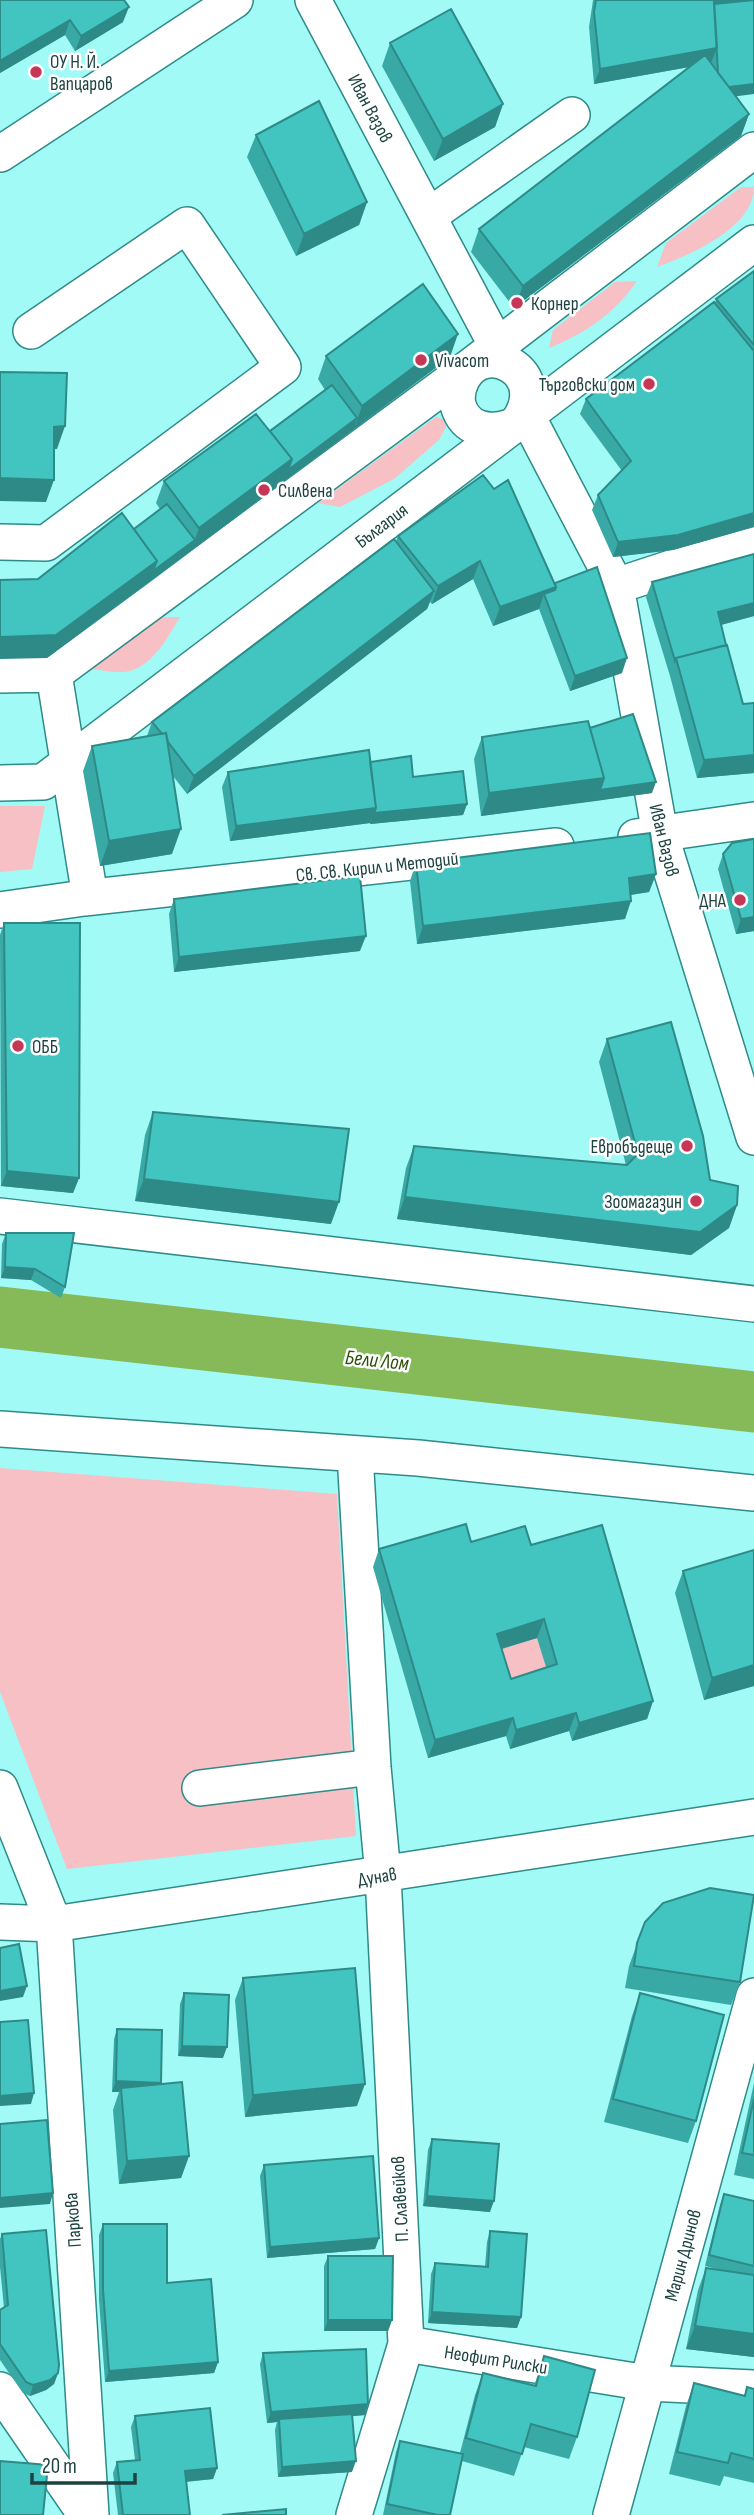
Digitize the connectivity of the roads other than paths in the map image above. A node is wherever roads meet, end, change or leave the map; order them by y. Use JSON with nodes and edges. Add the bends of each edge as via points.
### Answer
{"nodes":[{"id":1,"x":235,"y":0,"type":"edge"},
{"id":2,"x":313,"y":0,"type":"edge"},
{"id":3,"x":572,"y":115,"type":"dead end"},
{"id":4,"x":754,"y":150,"type":"edge"},
{"id":5,"x":0,"y":154,"type":"edge"},
{"id":6,"x":430,"y":215,"type":"junction"},
{"id":7,"x":754,"y":243,"type":"edge"},
{"id":8,"x":31,"y":331,"type":"dead end"},
{"id":9,"x":492,"y":358,"type":"junction"},
{"id":10,"x":522,"y":421,"type":"junction"},
{"id":11,"x":754,"y":541,"type":"edge"},
{"id":12,"x":0,"y":542,"type":"edge"},
{"id":13,"x":616,"y":586,"type":"junction"},
{"id":14,"x":54,"y":674,"type":"junction"},
{"id":15,"x":0,"y":676,"type":"edge"},
{"id":16,"x":69,"y":762,"type":"junction"},
{"id":17,"x":0,"y":783,"type":"edge"},
{"id":18,"x":754,"y":820,"type":"edge"},
{"id":19,"x":660,"y":834,"type":"junction"},
{"id":20,"x":89,"y":897,"type":"junction"},
{"id":21,"x":0,"y":910,"type":"edge"},
{"id":22,"x":754,"y":1137,"type":"edge"},
{"id":23,"x":0,"y":1216,"type":"edge"},
{"id":24,"x":754,"y":1304,"type":"edge"},
{"id":25,"x":0,"y":1429,"type":"edge"},
{"id":26,"x":355,"y":1454,"type":"junction"},
{"id":27,"x":754,"y":1493,"type":"edge"},
{"id":28,"x":373,"y":1767,"type":"junction"},
{"id":29,"x":0,"y":1788,"type":"edge"},
{"id":30,"x":200,"y":1788,"type":"dead end"},
{"id":31,"x":754,"y":1817,"type":"edge"},
{"id":32,"x":383,"y":1875,"type":"junction"},
{"id":33,"x":0,"y":1922,"type":"edge"},
{"id":34,"x":54,"y":1924,"type":"junction"},
{"id":35,"x":754,"y":1996,"type":"edge"},
{"id":36,"x":406,"y":2344,"type":"junction"},
{"id":37,"x":647,"y":2383,"type":"junction"},
{"id":38,"x":754,"y":2388,"type":"edge"},
{"id":39,"x":0,"y":2390,"type":"edge"},
{"id":40,"x":88,"y":2515,"type":"edge"},
{"id":41,"x":354,"y":2515,"type":"edge"},
{"id":42,"x":611,"y":2515,"type":"edge"}],
"edges":[{"from":1,"to":5,"type":"street"},
{"from":2,"to":6,"type":"street","name":"Иван Вазов"},
{"from":3,"to":6,"type":"street"},
{"from":4,"to":9,"type":"street"},
{"from":6,"to":9,"type":"street","name":"Иван Вазов"},
{"from":7,"to":10,"type":"street","name":"България"},
{"from":8,"to":12,"type":"street","via":[[187,225],[283,367],[46,544]]},
{"from":9,"to":10,"type":"street","name":"Иван Вазов","via":[[517,368],[524,378],[529,401]]},
{"from":9,"to":10,"type":"street","via":[[463,377],[458,389],[462,415],[484,431],[497,432]]},
{"from":9,"to":14,"type":"street"},
{"from":10,"to":13,"type":"street","name":"Иван Вазов"},
{"from":10,"to":16,"type":"street","name":"България"},
{"from":11,"to":13,"type":"street"},
{"from":13,"to":19,"type":"street","name":"Иван Вазов"},
{"from":14,"to":15,"type":"street"},
{"from":14,"to":16,"type":"street"},
{"from":16,"to":17,"type":"street","name":"България","via":[[43,782]]},
{"from":16,"to":20,"type":"street"},
{"from":18,"to":19,"type":"street","name":"Св. Св. Кирил и Методий"},
{"from":19,"to":20,"type":"street","name":"Св. Св. Кирил и Методий"},
{"from":19,"to":22,"type":"street","name":"Иван Вазов"},
{"from":20,"to":21,"type":"street","name":"Св. Св. Кирил и Методий"},
{"from":23,"to":24,"type":"street"},
{"from":25,"to":26,"type":"street"},
{"from":26,"to":27,"type":"street"},
{"from":26,"to":28,"type":"street","name":"П. Славейков"},
{"from":28,"to":30,"type":"street"},
{"from":28,"to":32,"type":"street","name":"П. Славейков"},
{"from":29,"to":34,"type":"street","name":"Паркова"},
{"from":31,"to":32,"type":"street","name":"Дунав"},
{"from":32,"to":34,"type":"street","name":"Дунав"},
{"from":32,"to":36,"type":"street","name":"П. Славейков"},
{"from":33,"to":34,"type":"street","name":"Дунав"},
{"from":34,"to":40,"type":"street","name":"Паркова"},
{"from":35,"to":37,"type":"street","name":"Марин Дринов"},
{"from":36,"to":37,"type":"street","name":"Неофит Рилски"},
{"from":36,"to":41,"type":"street","name":"П. Славейков"},
{"from":37,"to":38,"type":"street","name":"Неофит Рилски"},
{"from":37,"to":42,"type":"street","name":"Марин Дринов"},
{"from":39,"to":40,"type":"street"}]}
